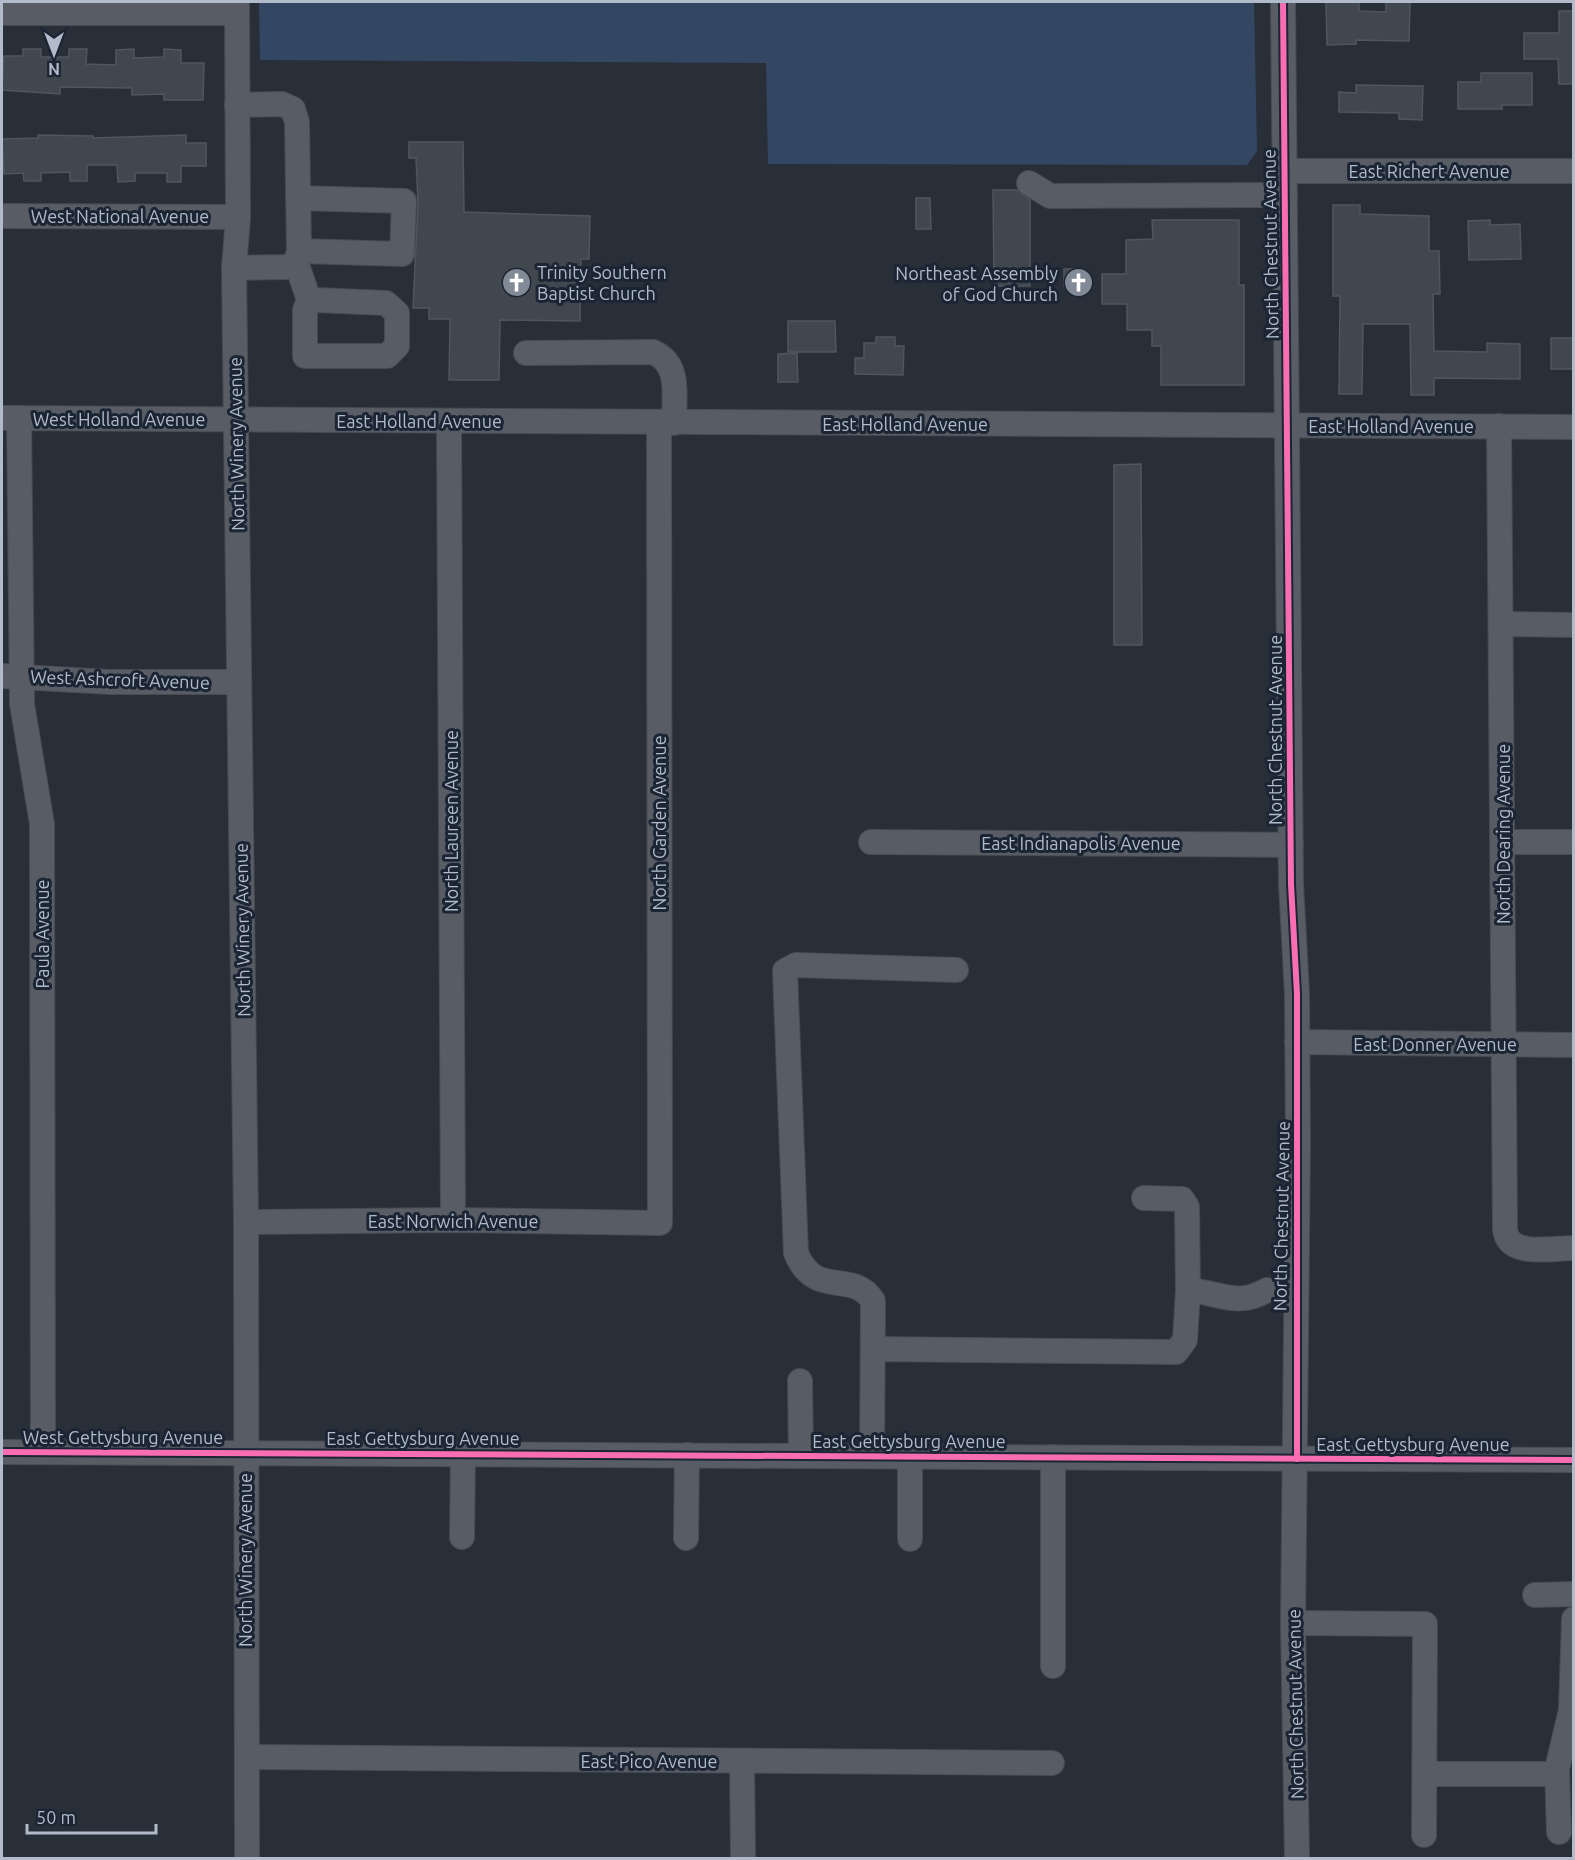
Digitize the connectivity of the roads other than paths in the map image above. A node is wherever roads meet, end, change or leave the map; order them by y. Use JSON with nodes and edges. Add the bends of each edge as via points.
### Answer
{"nodes":[{"id":1,"x":1282,"y":2,"type":"edge"},
{"id":2,"x":27,"y":7,"type":"edge"},
{"id":3,"x":237,"y":7,"type":"edge"},
{"id":4,"x":2,"y":13,"type":"edge"},
{"id":5,"x":237,"y":105,"type":"junction"},
{"id":6,"x":1285,"y":171,"type":"junction"},
{"id":7,"x":1574,"y":171,"type":"edge"},
{"id":8,"x":1029,"y":183,"type":"dead end"},
{"id":9,"x":1285,"y":195,"type":"junction"},
{"id":10,"x":298,"y":198,"type":"junction"},
{"id":11,"x":2,"y":216,"type":"edge"},
{"id":12,"x":238,"y":217,"type":"junction"},
{"id":13,"x":297,"y":256,"type":"junction"},
{"id":14,"x":234,"y":268,"type":"junction"},
{"id":15,"x":316,"y":300,"type":"dead end"},
{"id":16,"x":526,"y":353,"type":"dead end"},
{"id":17,"x":10,"y":418,"type":"edge"},
{"id":18,"x":236,"y":420,"type":"junction"},
{"id":19,"x":448,"y":421,"type":"junction"},
{"id":20,"x":666,"y":423,"type":"junction"},
{"id":21,"x":1287,"y":426,"type":"junction"},
{"id":22,"x":1499,"y":426,"type":"junction"},
{"id":23,"x":1574,"y":427,"type":"edge"},
{"id":24,"x":1502,"y":624,"type":"junction"},
{"id":25,"x":1574,"y":625,"type":"edge"},
{"id":26,"x":11,"y":676,"type":"edge"},
{"id":27,"x":239,"y":682,"type":"junction"},
{"id":28,"x":871,"y":842,"type":"dead end"},
{"id":29,"x":1503,"y":842,"type":"junction"},
{"id":30,"x":1574,"y":842,"type":"edge"},
{"id":31,"x":1291,"y":844,"type":"junction"},
{"id":32,"x":956,"y":970,"type":"dead end"},
{"id":33,"x":1297,"y":1042,"type":"junction"},
{"id":34,"x":1505,"y":1044,"type":"junction"},
{"id":35,"x":1574,"y":1045,"type":"edge"},
{"id":36,"x":1144,"y":1198,"type":"dead end"},
{"id":37,"x":453,"y":1220,"type":"junction"},
{"id":38,"x":246,"y":1222,"type":"junction"},
{"id":39,"x":660,"y":1223,"type":"joint"},
{"id":40,"x":1574,"y":1248,"type":"edge"},
{"id":41,"x":1295,"y":1288,"type":"junction"},
{"id":42,"x":1197,"y":1291,"type":"junction"},
{"id":43,"x":873,"y":1349,"type":"junction"},
{"id":44,"x":800,"y":1381,"type":"dead end"},
{"id":45,"x":2,"y":1452,"type":"edge"},
{"id":46,"x":43,"y":1452,"type":"junction"},
{"id":47,"x":245,"y":1452,"type":"junction"},
{"id":48,"x":463,"y":1454,"type":"junction"},
{"id":49,"x":687,"y":1455,"type":"junction"},
{"id":50,"x":801,"y":1455,"type":"junction"},
{"id":51,"x":872,"y":1456,"type":"junction"},
{"id":52,"x":910,"y":1456,"type":"junction"},
{"id":53,"x":1053,"y":1457,"type":"junction"},
{"id":54,"x":1297,"y":1459,"type":"junction"},
{"id":55,"x":1574,"y":1460,"type":"edge"},
{"id":56,"x":462,"y":1537,"type":"dead end"},
{"id":57,"x":686,"y":1538,"type":"dead end"},
{"id":58,"x":910,"y":1539,"type":"dead end"},
{"id":59,"x":1574,"y":1594,"type":"edge"},
{"id":60,"x":1535,"y":1595,"type":"dead end"},
{"id":61,"x":1574,"y":1619,"type":"edge"},
{"id":62,"x":1293,"y":1623,"type":"junction"},
{"id":63,"x":1053,"y":1666,"type":"dead end"},
{"id":64,"x":247,"y":1757,"type":"junction"},
{"id":65,"x":742,"y":1761,"type":"junction"},
{"id":66,"x":1052,"y":1763,"type":"dead end"},
{"id":67,"x":1426,"y":1774,"type":"junction"},
{"id":68,"x":1557,"y":1774,"type":"junction"},
{"id":69,"x":1559,"y":1832,"type":"dead end"},
{"id":70,"x":1424,"y":1835,"type":"dead end"},
{"id":71,"x":247,"y":1858,"type":"edge"},
{"id":72,"x":743,"y":1858,"type":"edge"},
{"id":73,"x":1297,"y":1858,"type":"edge"}],
"edges":[{"from":1,"to":6,"type":"street","name":"North Chestnut Avenue"},
{"from":2,"to":3,"type":"street"},
{"from":2,"to":4,"type":"street"},
{"from":3,"to":5,"type":"street","name":"North Winery Avenue"},
{"from":5,"to":10,"type":"street","via":[[282,104],[293,109],[297,122]]},
{"from":5,"to":12,"type":"street","name":"North Winery Avenue"},
{"from":6,"to":7,"type":"street","name":"East Richert Avenue"},
{"from":6,"to":9,"type":"street","name":"North Chestnut Avenue"},
{"from":8,"to":9,"type":"street","via":[[1050,196]]},
{"from":9,"to":21,"type":"street","name":"North Chestnut Avenue"},
{"from":10,"to":13,"type":"street"},
{"from":10,"to":13,"type":"street","via":[[404,201],[402,254]]},
{"from":11,"to":12,"type":"street","name":"West National Avenue"},
{"from":12,"to":14,"type":"street","name":"North Winery Avenue"},
{"from":13,"to":14,"type":"street","via":[[287,267]]},
{"from":13,"to":15,"type":"street","via":[[309,300],[305,310],[305,356],[387,356],[397,346],[397,313],[386,303]]},
{"from":14,"to":18,"type":"street","name":"North Winery Avenue"},
{"from":16,"to":20,"type":"street","name":"North Garden Avenue","via":[[653,352],[665,357],[674,376]]},
{"from":17,"to":18,"type":"street","name":"West Holland Avenue"},
{"from":17,"to":26,"type":"street","name":"Paula Avenue"},
{"from":18,"to":19,"type":"street","name":"East Holland Avenue"},
{"from":18,"to":27,"type":"street","name":"North Winery Avenue"},
{"from":19,"to":20,"type":"street","name":"East Holland Avenue"},
{"from":19,"to":37,"type":"street","name":"North Laureen Avenue"},
{"from":20,"to":21,"type":"street","name":"East Holland Avenue"},
{"from":20,"to":39,"type":"street","name":"North Garden Avenue"},
{"from":21,"to":22,"type":"street","name":"East Holland Avenue"},
{"from":21,"to":31,"type":"street","name":"North Chestnut Avenue"},
{"from":22,"to":23,"type":"street","name":"East Holland Avenue"},
{"from":22,"to":24,"type":"street","name":"North Dearing Avenue"},
{"from":24,"to":25,"type":"street"},
{"from":24,"to":29,"type":"street","name":"North Dearing Avenue"},
{"from":26,"to":27,"type":"street","name":"West Ashcroft Avenue","via":[[110,682]]},
{"from":26,"to":46,"type":"street","name":"Paula Avenue","via":[[42,824]]},
{"from":27,"to":38,"type":"street","name":"North Winery Avenue"},
{"from":28,"to":31,"type":"street","name":"East Indianapolis Avenue"},
{"from":29,"to":30,"type":"street"},
{"from":29,"to":34,"type":"street","name":"North Dearing Avenue"},
{"from":31,"to":33,"type":"street","name":"North Chestnut Avenue"},
{"from":32,"to":43,"type":"street","via":[[796,965],[785,971],[796,1253],[811,1275],[826,1282],[858,1286],[867,1293],[873,1301]]},
{"from":33,"to":34,"type":"street","name":"East Donner Avenue"},
{"from":33,"to":41,"type":"street","name":"North Chestnut Avenue"},
{"from":34,"to":35,"type":"street","name":"East Donner Avenue"},
{"from":34,"to":40,"type":"street","name":"North Dearing Avenue","via":[[1508,1241],[1518,1248]]},
{"from":36,"to":42,"type":"street","via":[[1182,1199],[1187,1207]]},
{"from":37,"to":38,"type":"street","name":"East Norwich Avenue"},
{"from":37,"to":39,"type":"street","name":"East Norwich Avenue"},
{"from":38,"to":47,"type":"street","name":"North Winery Avenue"},
{"from":41,"to":42,"type":"street","via":[[1267,1290],[1253,1283],[1219,1282]]},
{"from":41,"to":54,"type":"street","name":"North Chestnut Avenue"},
{"from":42,"to":43,"type":"street","via":[[1185,1340],[1176,1352]]},
{"from":43,"to":51,"type":"street"},
{"from":44,"to":50,"type":"street"},
{"from":45,"to":46,"type":"street","name":"West Gettysburg Avenue"},
{"from":46,"to":47,"type":"street","name":"West Gettysburg Avenue"},
{"from":47,"to":48,"type":"street","name":"East Gettysburg Avenue"},
{"from":47,"to":64,"type":"street","name":"North Winery Avenue"},
{"from":48,"to":49,"type":"street","name":"East Gettysburg Avenue"},
{"from":48,"to":56,"type":"street","name":"East Gettysburg Avenue"},
{"from":49,"to":50,"type":"street","name":"East Gettysburg Avenue"},
{"from":49,"to":57,"type":"street"},
{"from":50,"to":51,"type":"street","name":"East Gettysburg Avenue"},
{"from":51,"to":52,"type":"street","name":"East Gettysburg Avenue"},
{"from":52,"to":53,"type":"street","name":"East Gettysburg Avenue"},
{"from":52,"to":58,"type":"street","name":"East Gettysburg Avenue"},
{"from":53,"to":54,"type":"street","name":"East Gettysburg Avenue"},
{"from":53,"to":63,"type":"street"},
{"from":54,"to":55,"type":"street","name":"East Gettysburg Avenue"},
{"from":54,"to":62,"type":"street","name":"North Chestnut Avenue"},
{"from":59,"to":60,"type":"street"},
{"from":61,"to":68,"type":"street","via":[[1571,1710]]},
{"from":62,"to":67,"type":"street","via":[[1425,1624]]},
{"from":62,"to":73,"type":"street","name":"North Chestnut Avenue"},
{"from":64,"to":65,"type":"street","name":"East Pico Avenue"},
{"from":64,"to":71,"type":"street","name":"North Winery Avenue"},
{"from":65,"to":66,"type":"street","name":"East Pico Avenue"},
{"from":65,"to":72,"type":"street"},
{"from":67,"to":68,"type":"street"},
{"from":67,"to":70,"type":"street"},
{"from":68,"to":69,"type":"street"}]}
